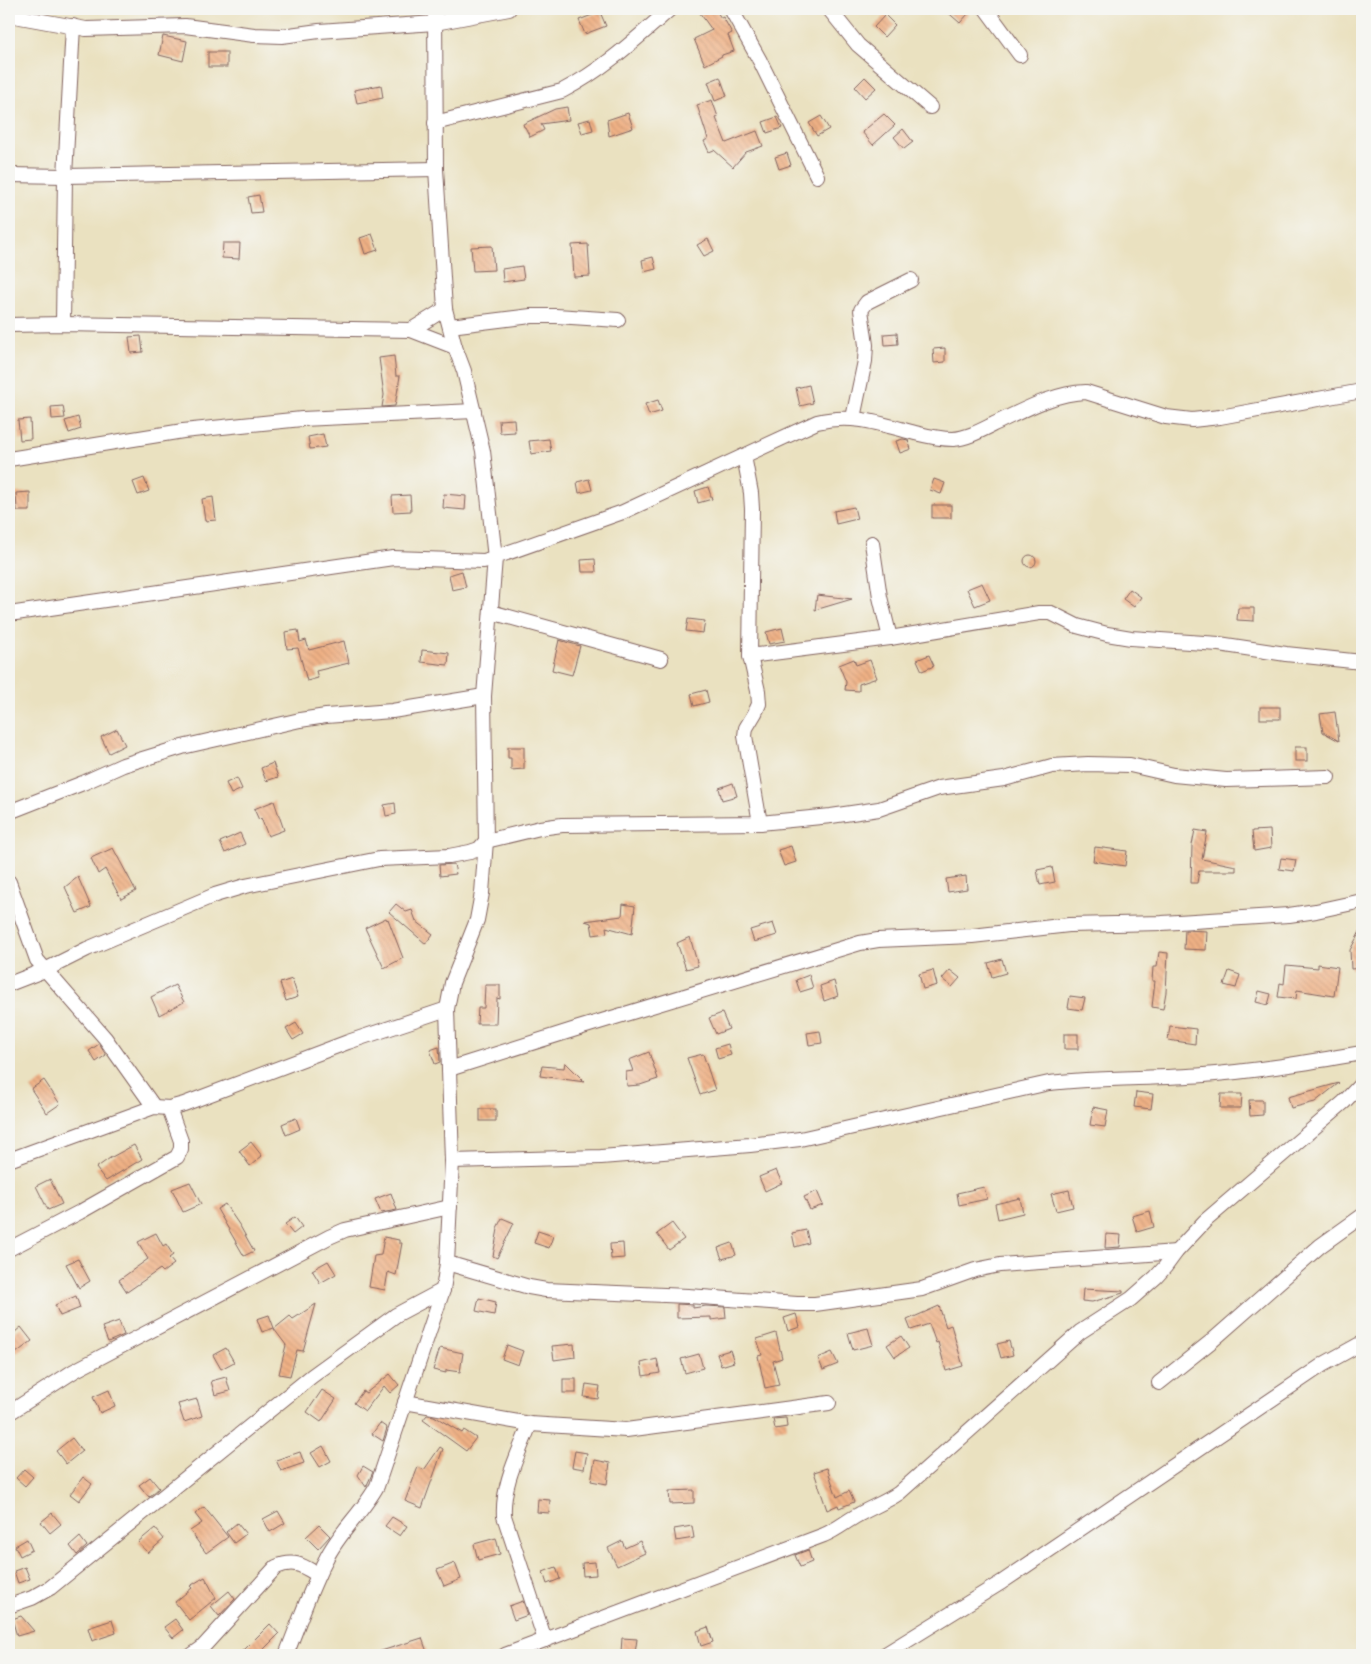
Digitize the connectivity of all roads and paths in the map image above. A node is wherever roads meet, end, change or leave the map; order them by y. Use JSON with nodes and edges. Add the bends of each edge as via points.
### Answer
{"nodes":[{"id":1,"x":509,"y":9,"type":"edge"},
{"id":2,"x":670,"y":9,"type":"edge"},
{"id":3,"x":731,"y":9,"type":"edge"},
{"id":4,"x":829,"y":9,"type":"edge"},
{"id":5,"x":986,"y":9,"type":"edge"},
{"id":6,"x":9,"y":14,"type":"edge"},
{"id":7,"x":435,"y":16,"type":"edge"},
{"id":8,"x":73,"y":26,"type":"junction"},
{"id":9,"x":1020,"y":55,"type":"dead end"},
{"id":10,"x":930,"y":107,"type":"dead end"},
{"id":11,"x":435,"y":123,"type":"junction"},
{"id":12,"x":436,"y":169,"type":"junction"},
{"id":13,"x":9,"y":174,"type":"edge"},
{"id":14,"x":65,"y":176,"type":"junction"},
{"id":15,"x":817,"y":176,"type":"dead end"},
{"id":16,"x":911,"y":280,"type":"dead end"},
{"id":17,"x":445,"y":309,"type":"junction"},
{"id":18,"x":618,"y":320,"type":"dead end"},
{"id":19,"x":63,"y":324,"type":"junction"},
{"id":20,"x":9,"y":325,"type":"edge"},
{"id":21,"x":450,"y":326,"type":"junction"},
{"id":22,"x":412,"y":330,"type":"junction"},
{"id":23,"x":455,"y":347,"type":"junction"},
{"id":24,"x":1362,"y":391,"type":"edge"},
{"id":25,"x":474,"y":411,"type":"junction"},
{"id":26,"x":853,"y":418,"type":"junction"},
{"id":27,"x":744,"y":456,"type":"junction"},
{"id":28,"x":9,"y":459,"type":"edge"},
{"id":29,"x":872,"y":543,"type":"dead end"},
{"id":30,"x":496,"y":558,"type":"junction"},
{"id":31,"x":491,"y":612,"type":"junction"},
{"id":32,"x":9,"y":614,"type":"edge"},
{"id":33,"x":890,"y":638,"type":"junction"},
{"id":34,"x":750,"y":656,"type":"junction"},
{"id":35,"x":660,"y":659,"type":"dead end"},
{"id":36,"x":1362,"y":662,"type":"edge"},
{"id":37,"x":484,"y":696,"type":"junction"},
{"id":38,"x":1328,"y":777,"type":"dead end"},
{"id":39,"x":9,"y":812,"type":"edge"},
{"id":40,"x":760,"y":823,"type":"junction"},
{"id":41,"x":486,"y":841,"type":"junction"},
{"id":42,"x":9,"y":882,"type":"edge"},
{"id":43,"x":1362,"y":901,"type":"edge"},
{"id":44,"x":45,"y":970,"type":"junction"},
{"id":45,"x":9,"y":984,"type":"edge"},
{"id":46,"x":447,"y":1009,"type":"junction"},
{"id":47,"x":1362,"y":1053,"type":"edge"},
{"id":48,"x":449,"y":1069,"type":"junction"},
{"id":49,"x":1362,"y":1082,"type":"edge"},
{"id":50,"x":154,"y":1107,"type":"junction"},
{"id":51,"x":169,"y":1108,"type":"junction"},
{"id":52,"x":9,"y":1160,"type":"edge"},
{"id":53,"x":452,"y":1161,"type":"junction"},
{"id":54,"x":450,"y":1207,"type":"junction"},
{"id":55,"x":1362,"y":1216,"type":"edge"},
{"id":56,"x":9,"y":1249,"type":"edge"},
{"id":57,"x":1176,"y":1252,"type":"junction"},
{"id":58,"x":447,"y":1263,"type":"junction"},
{"id":59,"x":443,"y":1290,"type":"junction"},
{"id":60,"x":1362,"y":1343,"type":"edge"},
{"id":61,"x":1159,"y":1383,"type":"dead end"},
{"id":62,"x":405,"y":1402,"type":"junction"},
{"id":63,"x":829,"y":1403,"type":"dead end"},
{"id":64,"x":9,"y":1413,"type":"edge"},
{"id":65,"x":530,"y":1424,"type":"junction"},
{"id":66,"x":318,"y":1575,"type":"junction"},
{"id":67,"x":9,"y":1606,"type":"edge"},
{"id":68,"x":545,"y":1640,"type":"junction"},
{"id":69,"x":192,"y":1655,"type":"edge"},
{"id":70,"x":286,"y":1655,"type":"edge"},
{"id":71,"x":505,"y":1655,"type":"edge"},
{"id":72,"x":884,"y":1655,"type":"edge"}],
"edges":[{"from":1,"to":7,"type":"street"},
{"from":2,"to":11,"type":"street","via":[[613,59],[562,91]]},
{"from":3,"to":15,"type":"street"},
{"from":4,"to":10,"type":"street","via":[[858,45]]},
{"from":5,"to":9,"type":"street"},
{"from":6,"to":8,"type":"street"},
{"from":7,"to":8,"type":"street","via":[[282,36],[185,26],[99,30]]},
{"from":7,"to":11,"type":"street"},
{"from":8,"to":14,"type":"street"},
{"from":11,"to":12,"type":"street"},
{"from":12,"to":14,"type":"street"},
{"from":12,"to":17,"type":"street"},
{"from":13,"to":14,"type":"street"},
{"from":14,"to":19,"type":"street"},
{"from":16,"to":26,"type":"street","via":[[867,302],[861,310],[865,361]]},
{"from":17,"to":21,"type":"street"},
{"from":17,"to":22,"type":"street"},
{"from":18,"to":21,"type":"street","via":[[531,316]]},
{"from":19,"to":20,"type":"street"},
{"from":19,"to":22,"type":"street"},
{"from":21,"to":23,"type":"street"},
{"from":22,"to":23,"type":"street"},
{"from":23,"to":25,"type":"street"},
{"from":24,"to":26,"type":"street","via":[[1192,420],[1166,417],[1086,392],[1073,393],[1040,403],[968,436],[954,439],[935,438]]},
{"from":25,"to":28,"type":"street","via":[[292,420],[183,432]]},
{"from":25,"to":30,"type":"street","via":[[483,452]]},
{"from":26,"to":27,"type":"street","via":[[817,422]]},
{"from":27,"to":30,"type":"street","via":[[622,512]]},
{"from":27,"to":34,"type":"street","via":[[752,508]]},
{"from":29,"to":33,"type":"street"},
{"from":30,"to":31,"type":"street"},
{"from":30,"to":32,"type":"street","via":[[484,562],[393,558]]},
{"from":31,"to":35,"type":"street"},
{"from":31,"to":37,"type":"street"},
{"from":33,"to":34,"type":"street"},
{"from":33,"to":36,"type":"street","via":[[1039,613],[1051,614],[1077,626],[1131,638],[1219,644]]},
{"from":34,"to":40,"type":"street","via":[[759,704],[744,736]]},
{"from":37,"to":39,"type":"street","via":[[392,711],[300,720],[182,747],[123,765]]},
{"from":37,"to":41,"type":"street"},
{"from":38,"to":40,"type":"street","via":[[1226,780],[1174,775],[1122,764],[1052,766],[1013,777],[940,788],[880,809]]},
{"from":40,"to":41,"type":"street","via":[[562,824]]},
{"from":41,"to":44,"type":"street","via":[[479,849],[449,856],[379,859],[245,886],[206,899]]},
{"from":41,"to":46,"type":"street","via":[[477,920],[452,983]]},
{"from":42,"to":44,"type":"street","via":[[32,950]]},
{"from":43,"to":48,"type":"street","via":[[1289,915],[1069,925],[972,936],[860,943]]},
{"from":44,"to":45,"type":"street"},
{"from":44,"to":50,"type":"street","via":[[105,1038]]},
{"from":46,"to":48,"type":"street"},
{"from":46,"to":51,"type":"street"},
{"from":47,"to":53,"type":"street","via":[[1239,1072],[1049,1083],[864,1126],[783,1141],[601,1157]]},
{"from":48,"to":53,"type":"street"},
{"from":49,"to":57,"type":"street","via":[[1344,1102],[1205,1221]]},
{"from":50,"to":51,"type":"street"},
{"from":50,"to":52,"type":"street"},
{"from":51,"to":56,"type":"street","via":[[181,1141],[176,1157]]},
{"from":53,"to":54,"type":"street"},
{"from":54,"to":58,"type":"street"},
{"from":54,"to":64,"type":"street","via":[[345,1230],[329,1237],[74,1371]]},
{"from":55,"to":61,"type":"street","via":[[1320,1246]]},
{"from":57,"to":58,"type":"street","via":[[1000,1265],[975,1270],[922,1289],[815,1304],[546,1290]]},
{"from":57,"to":68,"type":"street","via":[[1166,1267],[1131,1299],[1080,1332],[885,1502],[824,1535]]},
{"from":58,"to":59,"type":"street"},
{"from":59,"to":62,"type":"street"},
{"from":59,"to":67,"type":"street","via":[[396,1315],[312,1376],[50,1588]]},
{"from":60,"to":72,"type":"street","via":[[1324,1364],[1002,1582]]},
{"from":62,"to":65,"type":"street"},
{"from":62,"to":66,"type":"street","via":[[377,1486],[338,1539]]},
{"from":63,"to":65,"type":"street","via":[[626,1430]]},
{"from":65,"to":68,"type":"street","via":[[503,1502],[504,1516]]},
{"from":66,"to":69,"type":"street","via":[[300,1564],[287,1562],[276,1567]]},
{"from":66,"to":70,"type":"street"},
{"from":68,"to":71,"type":"street"}]}
